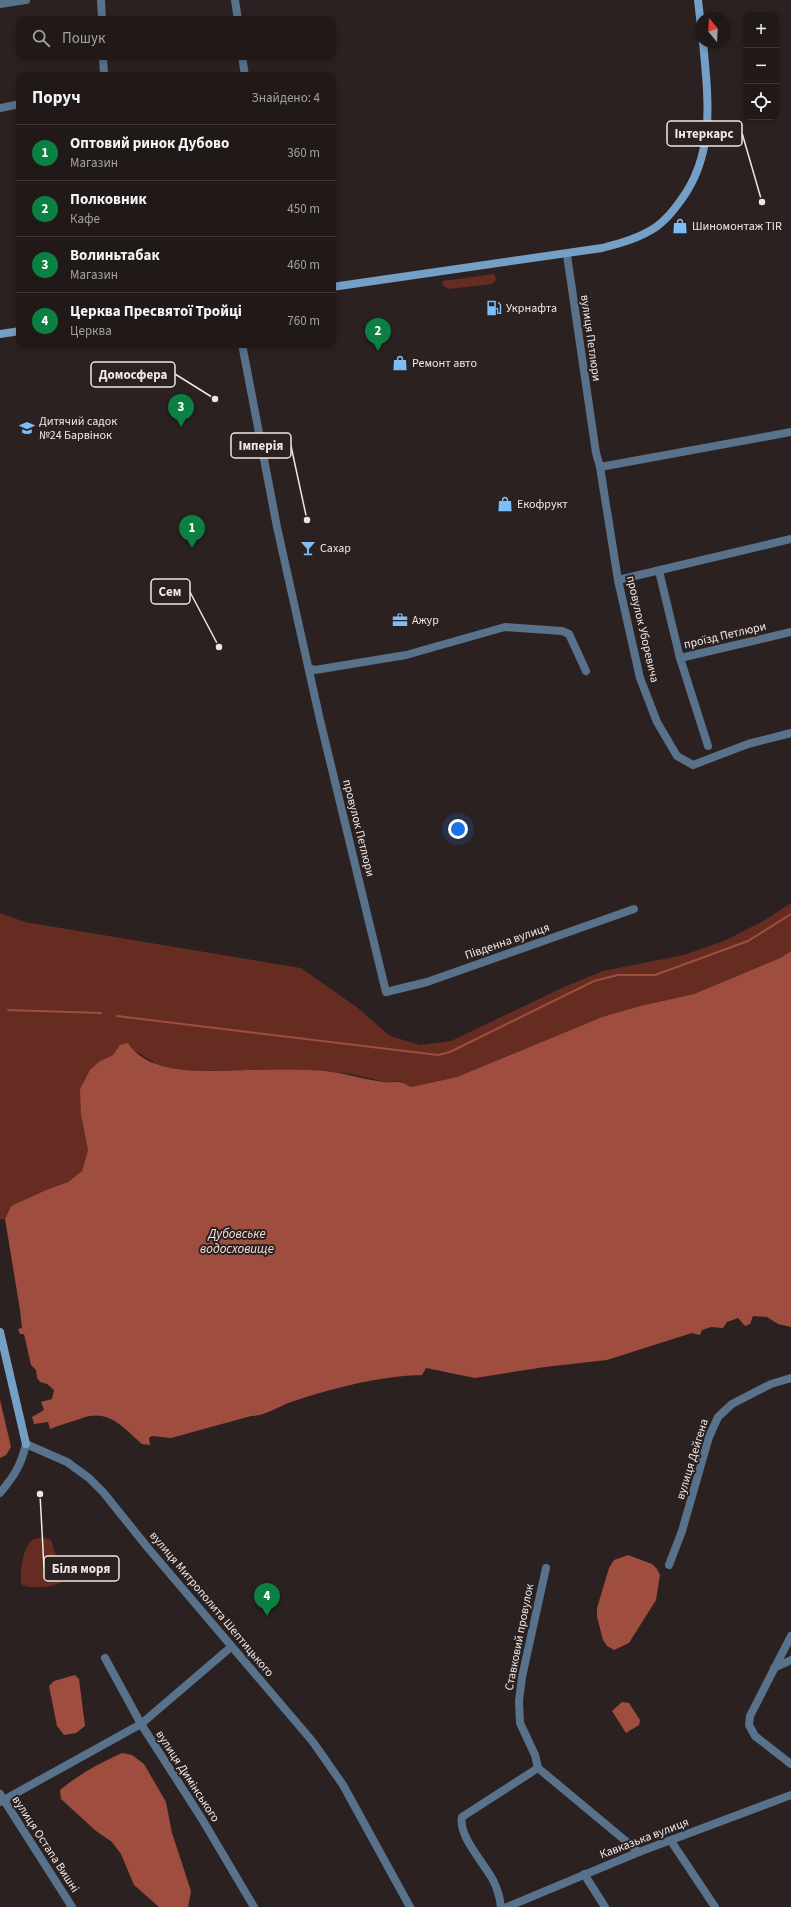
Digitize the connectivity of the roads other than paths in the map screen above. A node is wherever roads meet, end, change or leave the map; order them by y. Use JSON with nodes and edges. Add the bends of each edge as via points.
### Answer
{"nodes":[{"id":1,"x":26,"y":0,"type":"edge"},
{"id":2,"x":101,"y":0,"type":"edge"},
{"id":3,"x":235,"y":0,"type":"edge"},
{"id":4,"x":698,"y":0,"type":"edge"},
{"id":5,"x":0,"y":4,"type":"edge"},
{"id":6,"x":699,"y":12,"type":"edge"},
{"id":7,"x":102,"y":16,"type":"edge"},
{"id":8,"x":237,"y":16,"type":"edge"},
{"id":9,"x":703,"y":48,"type":"edge"},
{"id":10,"x":103,"y":60,"type":"edge"},
{"id":11,"x":243,"y":60,"type":"edge"},
{"id":12,"x":104,"y":72,"type":"edge"},
{"id":13,"x":244,"y":72,"type":"edge"},
{"id":14,"x":16,"y":105,"type":"edge"},
{"id":15,"x":0,"y":108,"type":"edge"},
{"id":16,"x":567,"y":255,"type":"junction"},
{"id":17,"x":336,"y":286,"type":"edge"},
{"id":18,"x":16,"y":332,"type":"edge"},
{"id":19,"x":0,"y":334,"type":"edge"},
{"id":20,"x":243,"y":348,"type":"edge"},
{"id":21,"x":791,"y":432,"type":"edge"},
{"id":22,"x":600,"y":467,"type":"junction"},
{"id":23,"x":791,"y":539,"type":"edge"},
{"id":24,"x":660,"y":571,"type":"junction"},
{"id":25,"x":618,"y":580,"type":"junction"},
{"id":26,"x":791,"y":632,"type":"edge"},
{"id":27,"x":680,"y":658,"type":"junction"},
{"id":28,"x":309,"y":668,"type":"junction"},
{"id":29,"x":586,"y":670,"type":"dead end"},
{"id":30,"x":791,"y":733,"type":"edge"},
{"id":31,"x":708,"y":746,"type":"dead end"},
{"id":32,"x":634,"y":909,"type":"dead end"},
{"id":33,"x":386,"y":992,"type":"joint"},
{"id":34,"x":0,"y":1332,"type":"edge"},
{"id":35,"x":791,"y":1378,"type":"edge"},
{"id":36,"x":26,"y":1444,"type":"junction"},
{"id":37,"x":0,"y":1492,"type":"edge"},
{"id":38,"x":669,"y":1564,"type":"dead end"},
{"id":39,"x":546,"y":1568,"type":"dead end"},
{"id":40,"x":791,"y":1636,"type":"edge"},
{"id":41,"x":231,"y":1647,"type":"junction"},
{"id":42,"x":105,"y":1658,"type":"dead end"},
{"id":43,"x":791,"y":1660,"type":"edge"},
{"id":44,"x":774,"y":1668,"type":"junction"},
{"id":45,"x":141,"y":1724,"type":"junction"},
{"id":46,"x":791,"y":1764,"type":"edge"},
{"id":47,"x":538,"y":1768,"type":"junction"},
{"id":48,"x":791,"y":1795,"type":"edge"},
{"id":49,"x":1,"y":1799,"type":"edge"},
{"id":50,"x":671,"y":1841,"type":"junction"},
{"id":51,"x":639,"y":1852,"type":"junction"},
{"id":52,"x":584,"y":1874,"type":"junction"},
{"id":53,"x":72,"y":1907,"type":"edge"},
{"id":54,"x":254,"y":1907,"type":"edge"},
{"id":55,"x":410,"y":1907,"type":"edge"},
{"id":56,"x":501,"y":1907,"type":"edge"},
{"id":57,"x":507,"y":1907,"type":"edge"},
{"id":58,"x":605,"y":1907,"type":"edge"},
{"id":59,"x":715,"y":1907,"type":"edge"}],
"edges":[{"from":1,"to":5,"type":"street"},
{"from":2,"to":7,"type":"street"},
{"from":3,"to":8,"type":"street"},
{"from":4,"to":6,"type":"main road"},
{"from":9,"to":16,"type":"main road","via":[[708,130],[699,165],[684,196],[656,226],[640,236],[602,248]]},
{"from":10,"to":12,"type":"street"},
{"from":11,"to":13,"type":"street"},
{"from":14,"to":15,"type":"street"},
{"from":16,"to":17,"type":"main road"},
{"from":16,"to":22,"type":"street","name":"вулиця Петлюри"},
{"from":18,"to":19,"type":"main road"},
{"from":20,"to":28,"type":"street","name":"провулок Петлюри","via":[[277,527]]},
{"from":21,"to":22,"type":"street"},
{"from":22,"to":25,"type":"street","name":"провулок Уборевича"},
{"from":23,"to":24,"type":"street"},
{"from":24,"to":25,"type":"street"},
{"from":24,"to":27,"type":"street","name":"проїзд Петлюри"},
{"from":25,"to":30,"type":"street","name":"провулок Уборевича","via":[[640,678],[657,722],[677,756],[693,764],[748,744]]},
{"from":26,"to":27,"type":"street","name":"проїзд Петлюри"},
{"from":27,"to":31,"type":"street"},
{"from":28,"to":29,"type":"street","via":[[315,670],[406,655],[505,627],[562,631],[569,634]]},
{"from":28,"to":33,"type":"street","name":"провулок Петлюри"},
{"from":32,"to":33,"type":"street","name":"Південна вулиця","via":[[427,982]]},
{"from":34,"to":36,"type":"main road"},
{"from":35,"to":38,"type":"street","name":"вулиця Дейгена","via":[[771,1384],[732,1404],[718,1417],[709,1437],[682,1531]]},
{"from":36,"to":37,"type":"street","via":[[17,1470]]},
{"from":36,"to":41,"type":"street","name":"вулиця Митрополита Шептицького","via":[[67,1462],[89,1478]]},
{"from":39,"to":47,"type":"street","name":"Ставковий провулок","via":[[519,1701],[520,1723]]},
{"from":40,"to":44,"type":"street"},
{"from":41,"to":45,"type":"street"},
{"from":41,"to":55,"type":"street","name":"вулиця Митрополита Шептицького","via":[[313,1742],[343,1785]]},
{"from":42,"to":45,"type":"street","name":"вулиця Димінського"},
{"from":43,"to":44,"type":"street"},
{"from":44,"to":46,"type":"street","via":[[750,1716],[749,1726],[755,1736]]},
{"from":45,"to":49,"type":"street"},
{"from":45,"to":54,"type":"street","name":"вулиця Димінського"},
{"from":47,"to":51,"type":"street"},
{"from":47,"to":56,"type":"street","via":[[462,1817],[460,1823],[464,1836],[493,1881]]},
{"from":48,"to":50,"type":"street","name":"Кавказька вулиця"},
{"from":49,"to":53,"type":"street","name":"вулиця Остапа Вишні"},
{"from":50,"to":51,"type":"street","name":"Кавказька вулиця"},
{"from":50,"to":59,"type":"street"},
{"from":51,"to":52,"type":"street","name":"Кавказька вулиця"},
{"from":52,"to":57,"type":"street","name":"Кавказька вулиця"},
{"from":52,"to":58,"type":"street"}]}
